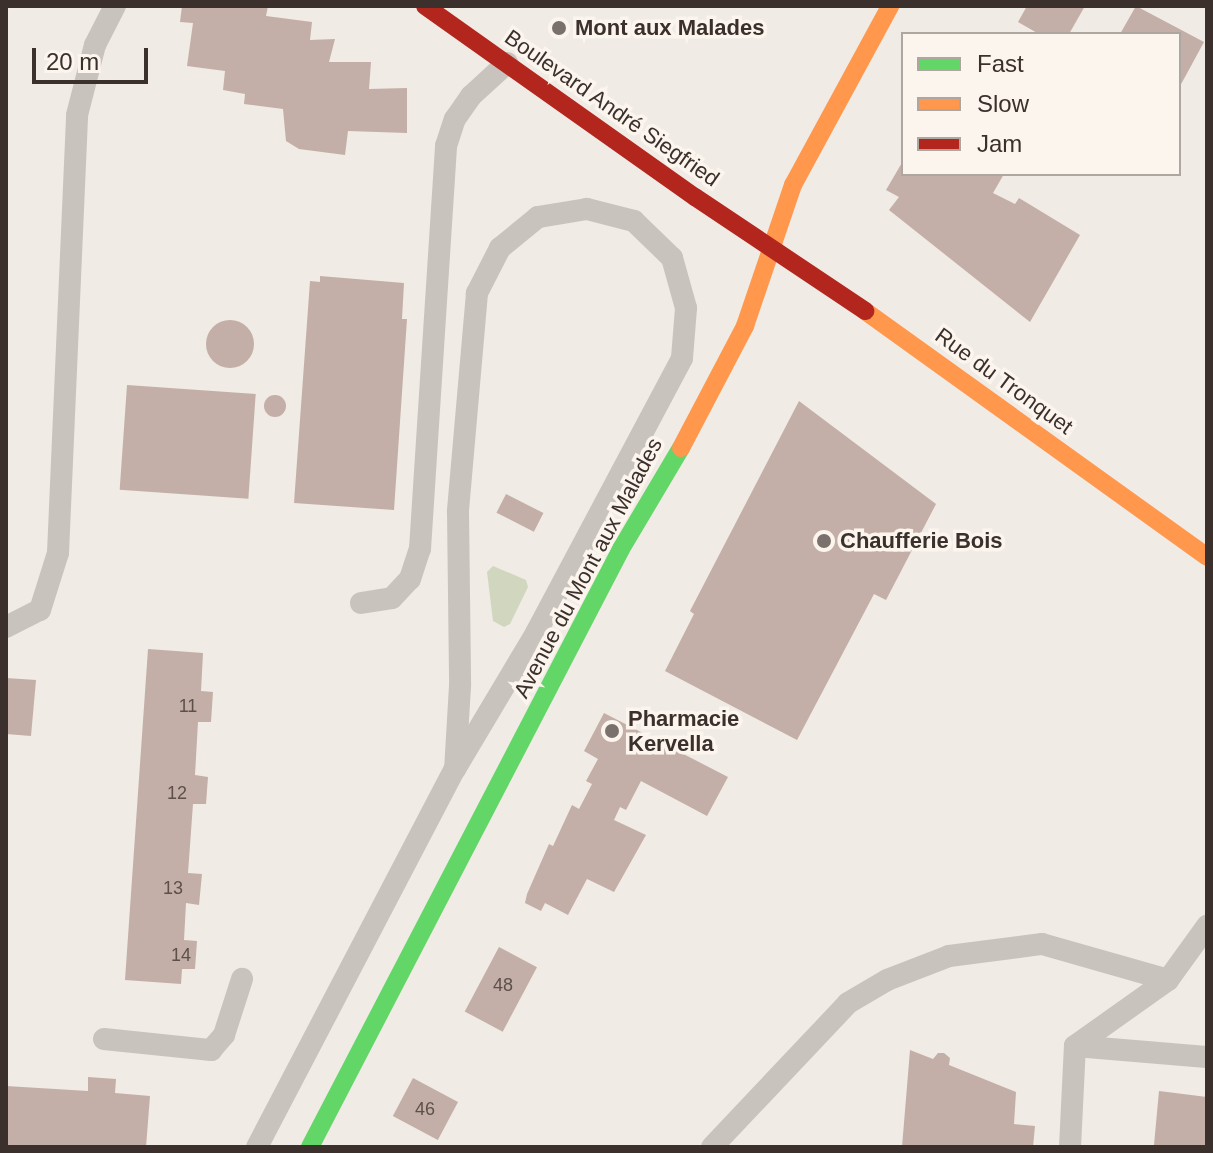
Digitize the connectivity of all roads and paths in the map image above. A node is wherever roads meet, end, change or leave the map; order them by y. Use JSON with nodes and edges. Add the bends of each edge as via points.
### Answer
{"nodes":[{"id":1,"x":115,"y":6,"type":"edge"},
{"id":2,"x":425,"y":6,"type":"edge"},
{"id":3,"x":890,"y":6,"type":"edge"},
{"id":4,"x":507,"y":63,"type":"junction"},
{"id":5,"x":771,"y":248,"type":"junction"},
{"id":6,"x":1207,"y":557,"type":"edge"},
{"id":7,"x":361,"y":603,"type":"dead end"},
{"id":8,"x":6,"y":627,"type":"edge"},
{"id":9,"x":455,"y":769,"type":"junction"},
{"id":10,"x":1207,"y":926,"type":"edge"},
{"id":11,"x":242,"y":979,"type":"dead end"},
{"id":12,"x":1168,"y":980,"type":"junction"},
{"id":13,"x":104,"y":1039,"type":"dead end"},
{"id":14,"x":1075,"y":1046,"type":"junction"},
{"id":15,"x":1207,"y":1057,"type":"edge"},
{"id":16,"x":257,"y":1147,"type":"edge"},
{"id":17,"x":310,"y":1147,"type":"edge"},
{"id":18,"x":712,"y":1147,"type":"edge"},
{"id":19,"x":1070,"y":1147,"type":"edge"}],
"edges":[{"from":1,"to":8,"type":"lane","via":[[95,45],[77,115],[58,553],[40,610]]},
{"from":2,"to":4,"type":"street","name":"Boulevard André Siegfried"},
{"from":3,"to":5,"type":"street","name":"Avenue du Mont aux Malades","via":[[793,185]]},
{"from":4,"to":5,"type":"street","name":"Boulevard André Siegfried"},
{"from":4,"to":7,"type":"lane","via":[[471,96],[455,119],[446,146],[420,549],[410,579],[392,598]]},
{"from":5,"to":6,"type":"street","name":"Rue du Tronquet"},
{"from":5,"to":17,"type":"street","name":"Avenue du Mont aux Malades","via":[[738,340],[621,549]]},
{"from":9,"to":9,"type":"lane","via":[[460,686],[458,512],[477,293],[500,248],[538,217],[587,209],[634,221],[672,258],[686,308],[682,358],[536,633]]},
{"from":9,"to":16,"type":"lane"},
{"from":10,"to":12,"type":"lane"},
{"from":11,"to":13,"type":"lane","via":[[224,1035],[211,1050]]},
{"from":12,"to":14,"type":"lane"},
{"from":12,"to":18,"type":"lane","via":[[1042,944],[949,956],[887,980],[848,1003]]},
{"from":14,"to":15,"type":"lane"},
{"from":14,"to":19,"type":"lane"}]}
